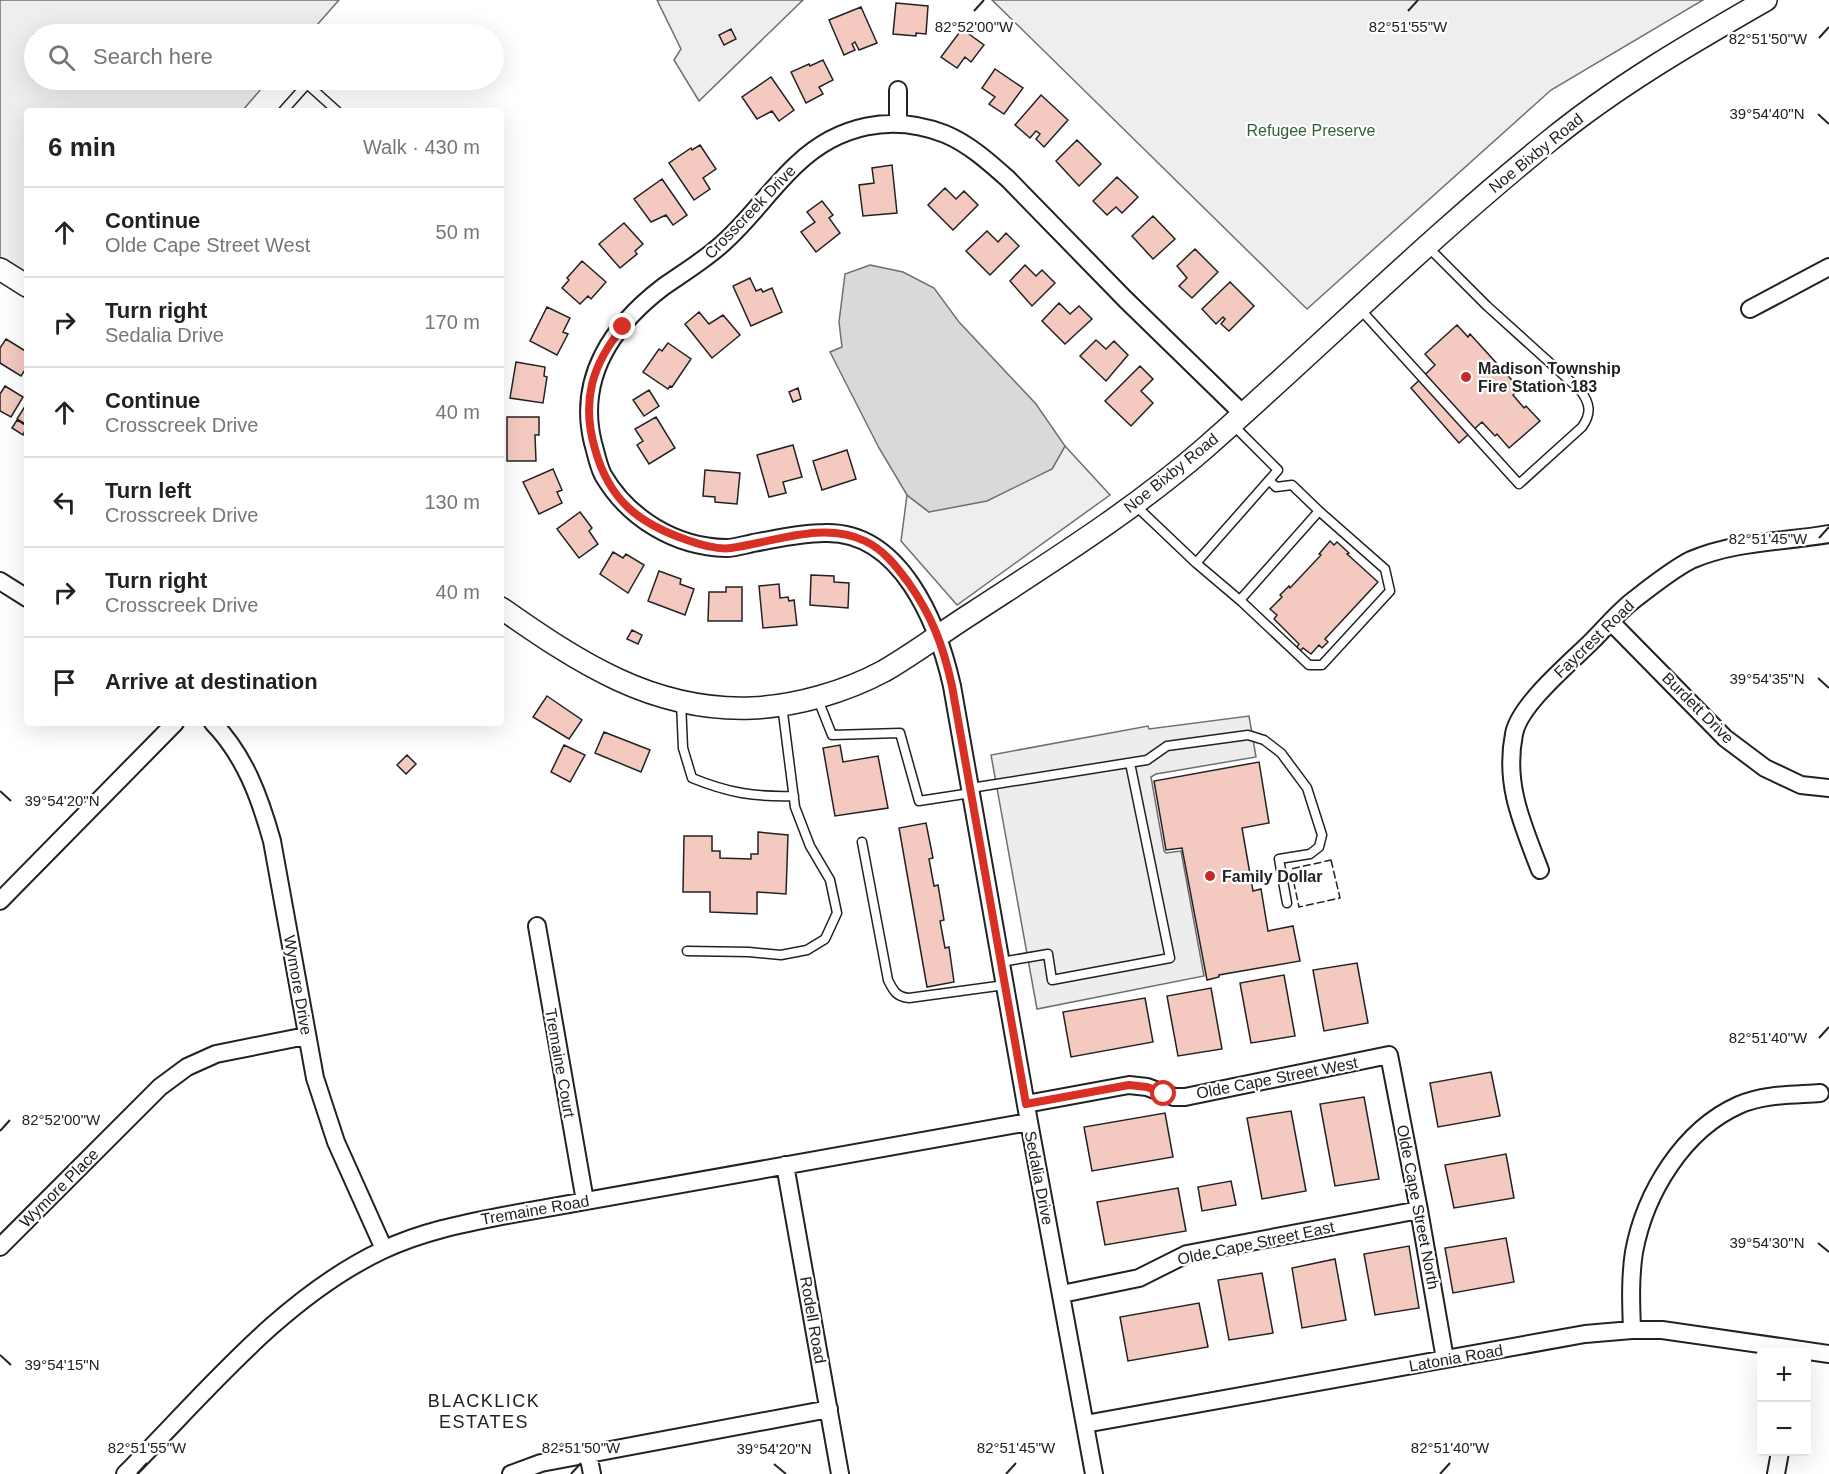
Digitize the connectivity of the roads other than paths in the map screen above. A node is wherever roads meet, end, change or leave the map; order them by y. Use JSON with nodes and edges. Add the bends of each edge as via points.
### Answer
{"nodes":[{"id":1,"x":1766,"y":0,"type":"edge"},
{"id":2,"x":302,"y":90,"type":"edge"},
{"id":3,"x":314,"y":90,"type":"edge"},
{"id":4,"x":898,"y":90,"type":"dead end"},
{"id":5,"x":286,"y":108,"type":"edge"},
{"id":6,"x":334,"y":108,"type":"edge"},
{"id":7,"x":898,"y":124,"type":"junction"},
{"id":8,"x":1427,"y":247,"type":"junction"},
{"id":9,"x":1829,"y":267,"type":"edge"},
{"id":10,"x":0,"y":269,"type":"edge"},
{"id":11,"x":24,"y":284,"type":"edge"},
{"id":12,"x":1359,"y":308,"type":"junction"},
{"id":13,"x":1750,"y":309,"type":"dead end"},
{"id":14,"x":1237,"y":418,"type":"junction"},
{"id":15,"x":1269,"y":480,"type":"junction"},
{"id":16,"x":1134,"y":504,"type":"junction"},
{"id":17,"x":1319,"y":511,"type":"junction"},
{"id":18,"x":1829,"y":534,"type":"edge"},
{"id":19,"x":1196,"y":563,"type":"junction"},
{"id":20,"x":0,"y":582,"type":"edge"},
{"id":21,"x":24,"y":596,"type":"edge"},
{"id":22,"x":1240,"y":600,"type":"junction"},
{"id":23,"x":504,"y":610,"type":"edge"},
{"id":24,"x":1611,"y":622,"type":"junction"},
{"id":25,"x":938,"y":635,"type":"junction"},
{"id":26,"x":816,"y":697,"type":"junction"},
{"id":27,"x":681,"y":702,"type":"junction"},
{"id":28,"x":782,"y":705,"type":"junction"},
{"id":29,"x":172,"y":726,"type":"edge"},
{"id":30,"x":216,"y":726,"type":"edge"},
{"id":31,"x":1130,"y":763,"type":"junction"},
{"id":32,"x":1829,"y":788,"type":"edge"},
{"id":33,"x":971,"y":791,"type":"junction"},
{"id":34,"x":794,"y":796,"type":"junction"},
{"id":35,"x":862,"y":842,"type":"dead end"},
{"id":36,"x":1540,"y":870,"type":"dead end"},
{"id":37,"x":0,"y":901,"type":"edge"},
{"id":38,"x":1287,"y":903,"type":"dead end"},
{"id":39,"x":537,"y":926,"type":"dead end"},
{"id":40,"x":687,"y":951,"type":"dead end"},
{"id":41,"x":1001,"y":963,"type":"junction"},
{"id":42,"x":1005,"y":985,"type":"junction"},
{"id":43,"x":306,"y":1036,"type":"junction"},
{"id":44,"x":1389,"y":1056,"type":"joint"},
{"id":45,"x":1820,"y":1094,"type":"dead end"},
{"id":46,"x":1026,"y":1104,"type":"junction"},
{"id":47,"x":1029,"y":1122,"type":"junction"},
{"id":48,"x":785,"y":1166,"type":"junction"},
{"id":49,"x":585,"y":1201,"type":"junction"},
{"id":50,"x":1419,"y":1210,"type":"junction"},
{"id":51,"x":0,"y":1247,"type":"edge"},
{"id":52,"x":384,"y":1249,"type":"junction"},
{"id":53,"x":1062,"y":1294,"type":"junction"},
{"id":54,"x":1632,"y":1330,"type":"junction"},
{"id":55,"x":1776,"y":1348,"type":"edge"},
{"id":56,"x":1811,"y":1352,"type":"edge"},
{"id":57,"x":1829,"y":1354,"type":"edge"},
{"id":58,"x":1445,"y":1359,"type":"junction"},
{"id":59,"x":829,"y":1409,"type":"junction"},
{"id":60,"x":1085,"y":1424,"type":"junction"},
{"id":61,"x":588,"y":1454,"type":"junction"},
{"id":62,"x":1779,"y":1456,"type":"edge"},
{"id":63,"x":125,"y":1474,"type":"edge"},
{"id":64,"x":511,"y":1474,"type":"edge"},
{"id":65,"x":592,"y":1474,"type":"edge"},
{"id":66,"x":840,"y":1474,"type":"edge"},
{"id":67,"x":1094,"y":1474,"type":"edge"},
{"id":68,"x":1776,"y":1474,"type":"edge"}],
"edges":[{"from":1,"to":8,"type":"street","name":"Noe Bixby Road","via":[[1668,57],[1584,113]]},
{"from":2,"to":5,"type":"lane"},
{"from":3,"to":6,"type":"lane"},
{"from":4,"to":7,"type":"street"},
{"from":7,"to":14,"type":"street","name":"Crosscreek Drive","via":[[945,135],[1008,179]]},
{"from":7,"to":25,"type":"street","name":"Crosscreek Drive","via":[[869,124],[811,152],[723,243],[644,305],[607,346],[589,391],[588,420],[601,471],[613,491],[655,528],[703,546],[728,548],[828,532],[865,541],[896,565],[923,604]]},
{"from":8,"to":12,"type":"street","name":"Noe Bixby Road"},
{"from":8,"to":12,"type":"lane","via":[[1588,400],[1588,419],[1582,427],[1519,484]]},
{"from":9,"to":13,"type":"street"},
{"from":10,"to":11,"type":"street"},
{"from":12,"to":14,"type":"street","name":"Noe Bixby Road"},
{"from":14,"to":15,"type":"lane","via":[[1278,470]]},
{"from":14,"to":16,"type":"street","name":"Noe Bixby Road"},
{"from":15,"to":17,"type":"lane","via":[[1276,487],[1292,485]]},
{"from":15,"to":19,"type":"lane"},
{"from":16,"to":19,"type":"lane"},
{"from":16,"to":25,"type":"street","name":"Noe Bixby Road"},
{"from":17,"to":22,"type":"lane"},
{"from":17,"to":22,"type":"lane","via":[[1385,569],[1390,591],[1322,664],[1316,665],[1309,665]]},
{"from":18,"to":24,"type":"street","name":"Faycrest Road","via":[[1755,543],[1689,561],[1634,600]]},
{"from":19,"to":22,"type":"lane"},
{"from":20,"to":21,"type":"street"},
{"from":23,"to":27,"type":"street","name":"Noe Bixby Road","via":[[610,678]]},
{"from":24,"to":32,"type":"street","name":"Burdett Drive","via":[[1725,738],[1765,768],[1801,785]]},
{"from":24,"to":36,"type":"street","name":"Faycrest Road","via":[[1528,707],[1514,730],[1511,785]]},
{"from":25,"to":26,"type":"street","name":"Noe Bixby Road","via":[[883,671]]},
{"from":25,"to":33,"type":"street","name":"Sedalia Drive","via":[[946,657]]},
{"from":26,"to":28,"type":"street","name":"Noe Bixby Road"},
{"from":26,"to":33,"type":"lane","via":[[832,735],[900,733],[919,801]]},
{"from":27,"to":28,"type":"street","name":"Noe Bixby Road","via":[[752,708]]},
{"from":27,"to":34,"type":"lane","via":[[683,748],[692,778],[757,797]]},
{"from":28,"to":34,"type":"lane"},
{"from":29,"to":37,"type":"street"},
{"from":30,"to":43,"type":"street","name":"Wymore Drive","via":[[246,769],[261,803],[272,842]]},
{"from":31,"to":33,"type":"lane"},
{"from":31,"to":38,"type":"lane","via":[[1147,760],[1167,746],[1248,735],[1264,740],[1281,753],[1307,788],[1322,835],[1319,847],[1310,854],[1279,859]]},
{"from":31,"to":41,"type":"lane","via":[[1170,958],[1052,980],[1048,954]]},
{"from":33,"to":41,"type":"street","name":"Sedalia Drive"},
{"from":34,"to":40,"type":"lane","via":[[810,846],[830,880],[837,914],[825,939],[807,950],[781,955]]},
{"from":35,"to":42,"type":"lane","via":[[888,980],[898,996],[909,998]]},
{"from":39,"to":49,"type":"street","name":"Tremaine Court"},
{"from":41,"to":42,"type":"street","name":"Sedalia Drive"},
{"from":42,"to":46,"type":"street","name":"Sedalia Drive"},
{"from":43,"to":51,"type":"street","name":"Wymore Place","via":[[216,1053],[187,1067],[160,1087]]},
{"from":43,"to":52,"type":"street","name":"Wymore Drive","via":[[336,1142]]},
{"from":44,"to":46,"type":"street","name":"Olde Cape Street West","via":[[1185,1097],[1129,1085]]},
{"from":44,"to":50,"type":"street","name":"Olde Cape Street North"},
{"from":45,"to":54,"type":"street","via":[[1763,1098],[1740,1104],[1699,1131],[1677,1155],[1644,1217],[1635,1251],[1630,1286]]},
{"from":46,"to":47,"type":"street","name":"Sedalia Drive"},
{"from":47,"to":48,"type":"street","name":"Tremaine Road"},
{"from":47,"to":53,"type":"street","name":"Sedalia Drive"},
{"from":48,"to":49,"type":"street","name":"Tremaine Road"},
{"from":48,"to":59,"type":"street","name":"Rodell Road"},
{"from":49,"to":52,"type":"street","name":"Tremaine Road","via":[[457,1225]]},
{"from":50,"to":53,"type":"street","name":"Olde Cape Street East","via":[[1187,1254],[1138,1278]]},
{"from":50,"to":58,"type":"street","name":"Olde Cape Street North"},
{"from":52,"to":63,"type":"street","name":"Tremaine Road","via":[[328,1281],[259,1337]]},
{"from":53,"to":60,"type":"street","name":"Sedalia Drive"},
{"from":54,"to":55,"type":"street","name":"Latonia Road","via":[[1662,1330]]},
{"from":54,"to":58,"type":"street","name":"Latonia Road","via":[[1585,1334]]},
{"from":56,"to":57,"type":"street","name":"Latonia Road"},
{"from":58,"to":60,"type":"street","name":"Latonia Road"},
{"from":59,"to":61,"type":"street"},
{"from":59,"to":66,"type":"street","name":"Rodell Road"},
{"from":60,"to":67,"type":"street","name":"Sedalia Drive"},
{"from":61,"to":64,"type":"street","via":[[541,1463]]},
{"from":61,"to":65,"type":"street"},
{"from":62,"to":68,"type":"street"}]}
